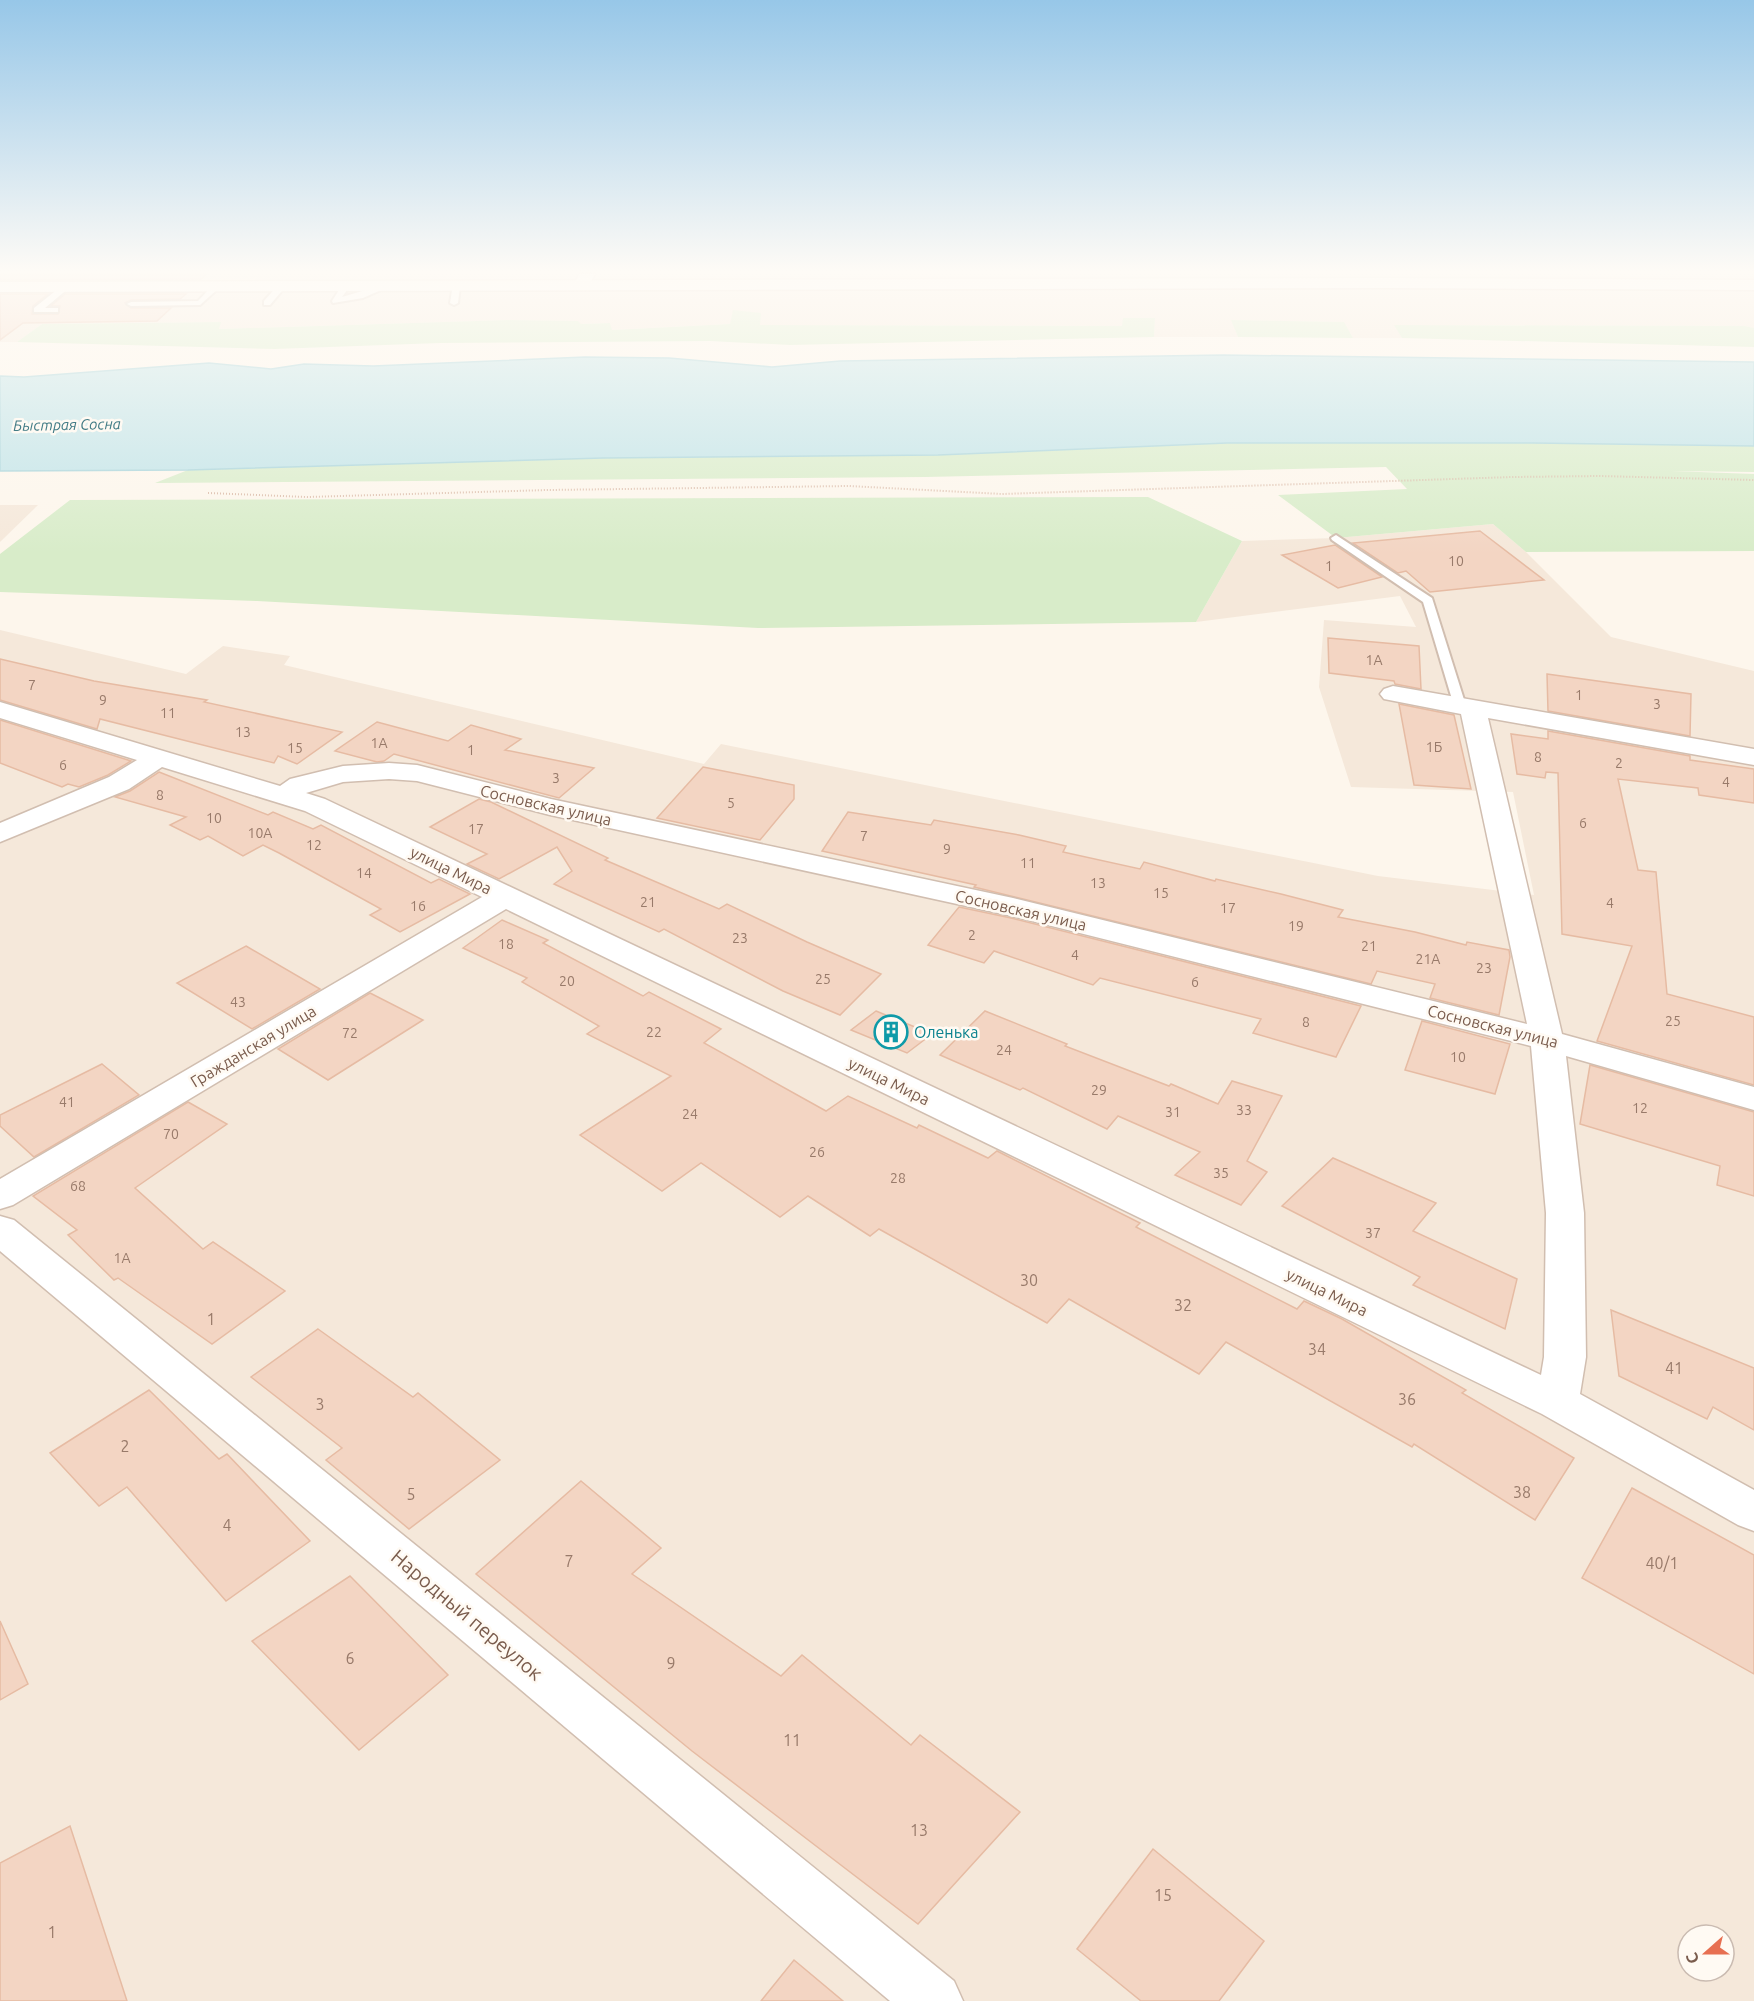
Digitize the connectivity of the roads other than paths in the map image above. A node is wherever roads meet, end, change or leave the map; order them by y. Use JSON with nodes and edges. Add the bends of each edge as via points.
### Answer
{"nodes":[{"id":1,"x":1336,"y":538,"type":"dead end"},
{"id":2,"x":1393,"y":694,"type":"dead end"},
{"id":3,"x":1466,"y":707,"type":"junction"},
{"id":4,"x":0,"y":710,"type":"edge"},
{"id":5,"x":1754,"y":757,"type":"edge"},
{"id":6,"x":158,"y":758,"type":"junction"},
{"id":7,"x":284,"y":795,"type":"junction"},
{"id":8,"x":0,"y":833,"type":"edge"},
{"id":9,"x":506,"y":896,"type":"junction"},
{"id":10,"x":1547,"y":1040,"type":"junction"},
{"id":11,"x":1754,"y":1100,"type":"edge"},
{"id":12,"x":0,"y":1196,"type":"edge"},
{"id":13,"x":0,"y":1230,"type":"edge"},
{"id":14,"x":1557,"y":1402,"type":"junction"},
{"id":15,"x":1754,"y":1512,"type":"edge"},
{"id":16,"x":934,"y":2001,"type":"edge"}],
"edges":[{"from":1,"to":3,"type":"lane","via":[[1428,600]]},
{"from":2,"to":3,"type":"street"},
{"from":3,"to":5,"type":"street"},
{"from":3,"to":10,"type":"street"},
{"from":4,"to":6,"type":"street","name":"улица Мира"},
{"from":6,"to":7,"type":"street","name":"улица Мира"},
{"from":6,"to":8,"type":"street","via":[[118,783]]},
{"from":7,"to":9,"type":"street","name":"улица Мира","via":[[315,805]]},
{"from":7,"to":10,"type":"street","name":"Сосновская улица","via":[[300,785],[343,774],[417,773],[550,807],[1013,906]]},
{"from":9,"to":12,"type":"street","name":"Гражданская улица"},
{"from":9,"to":14,"type":"street","name":"улица Мира"},
{"from":10,"to":11,"type":"street","name":"Сосновская улица"},
{"from":10,"to":14,"type":"street","via":[[1565,1213],[1565,1357]]},
{"from":13,"to":16,"type":"street","name":"Народный переулок"},
{"from":14,"to":15,"type":"street","name":"улица Мира"}]}
